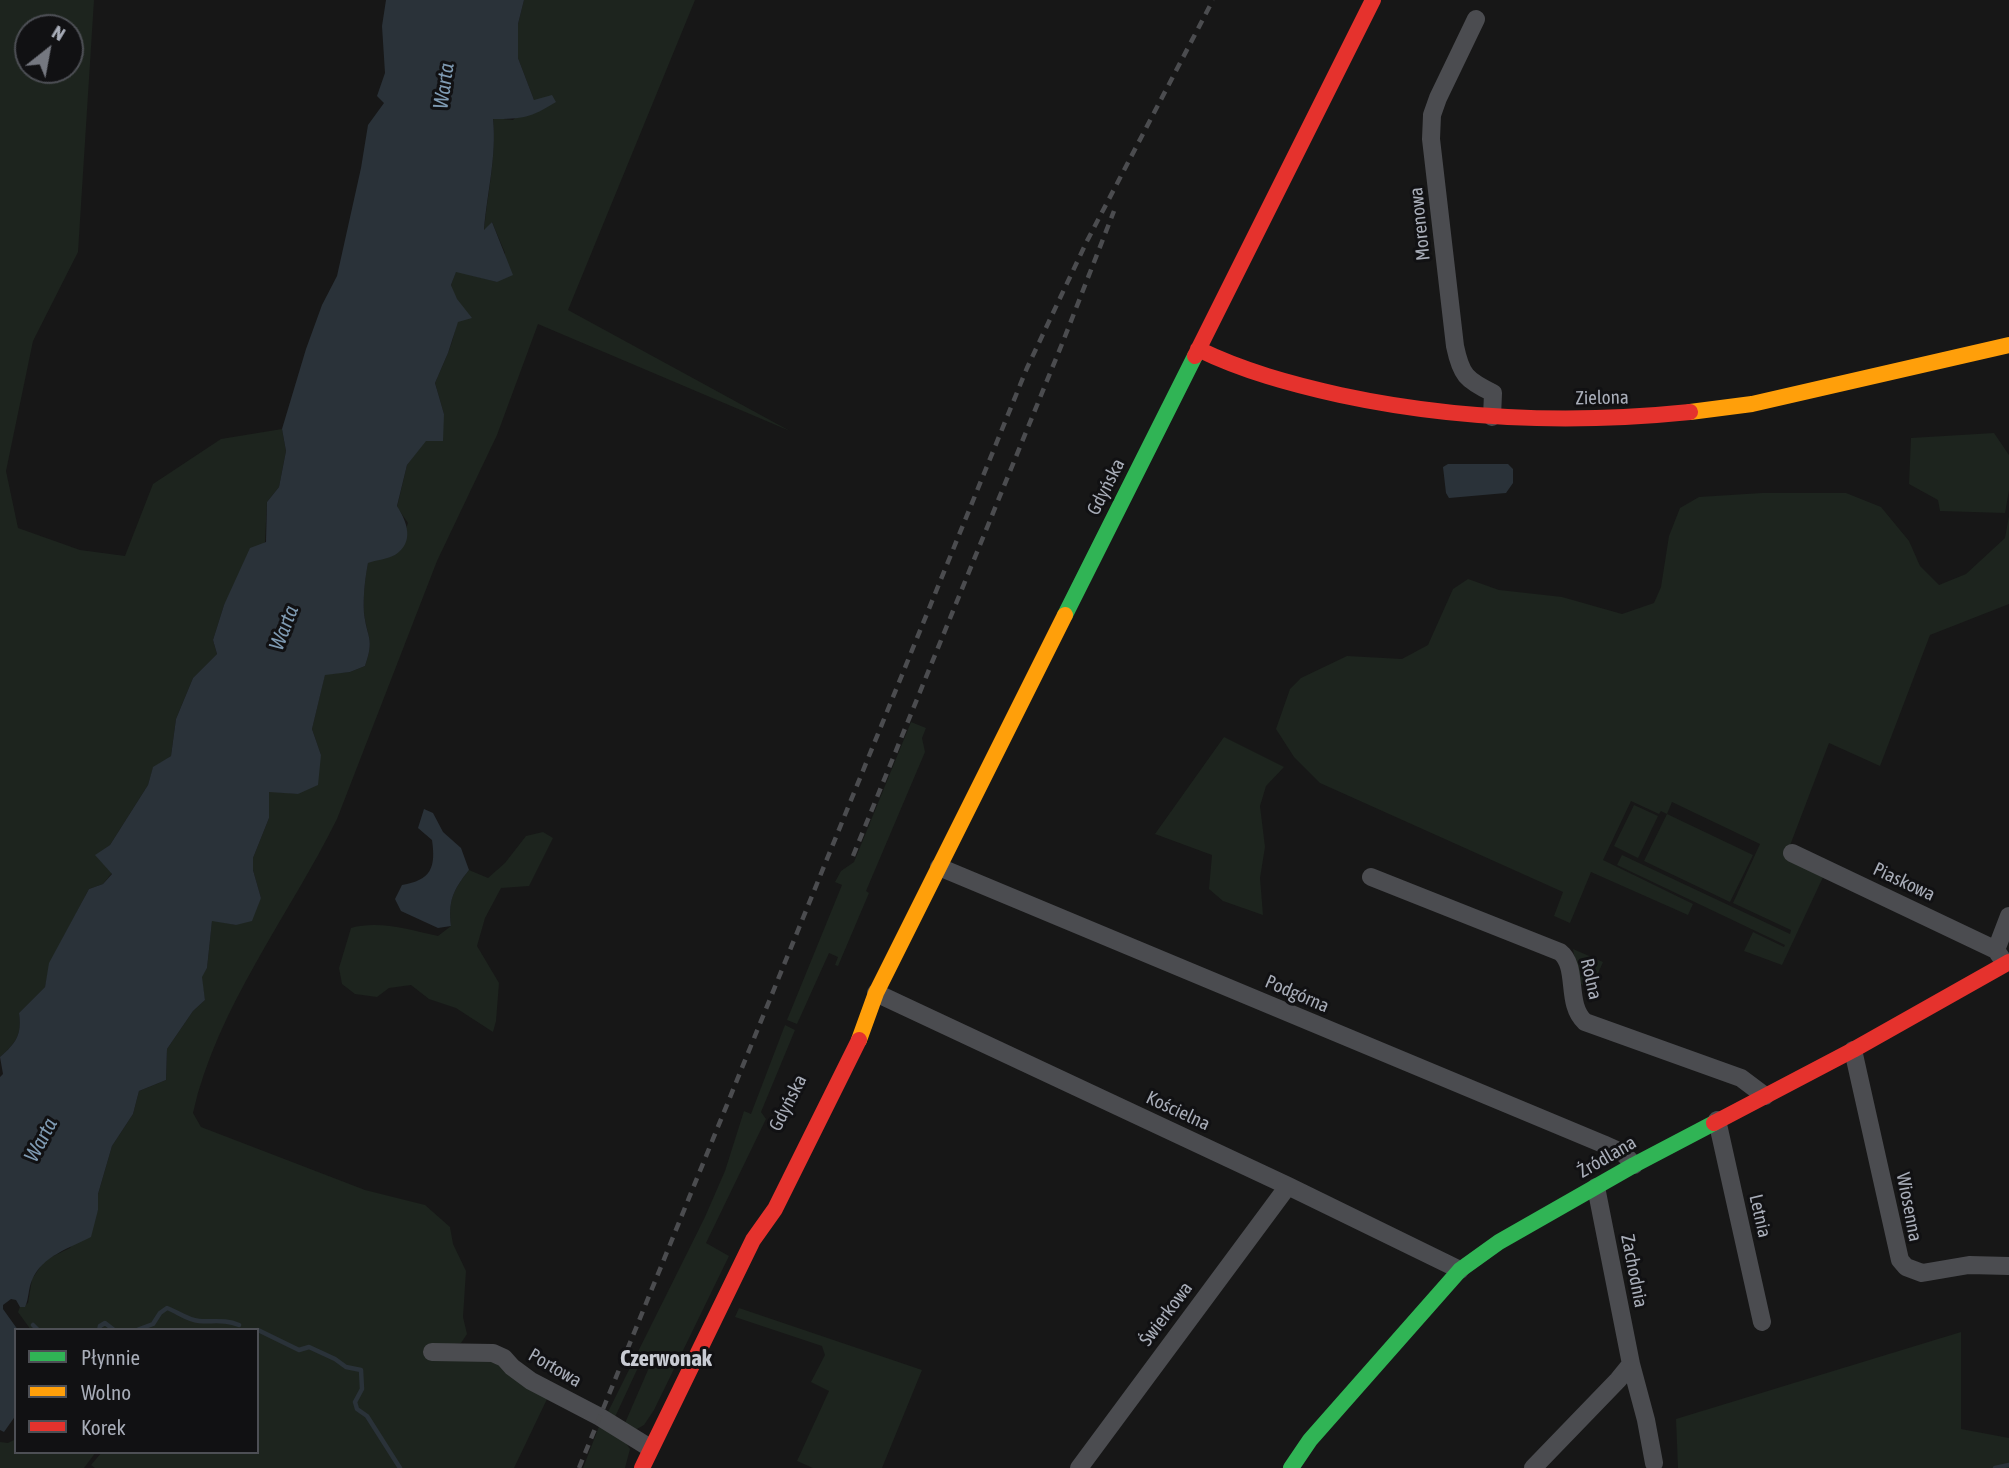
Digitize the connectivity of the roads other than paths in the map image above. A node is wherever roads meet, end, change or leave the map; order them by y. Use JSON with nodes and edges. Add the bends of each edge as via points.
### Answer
{"nodes":[{"id":1,"x":1373,"y":0,"type":"edge"},
{"id":2,"x":1475,"y":19,"type":"dead end"},
{"id":3,"x":2009,"y":345,"type":"edge"},
{"id":4,"x":1198,"y":349,"type":"junction"},
{"id":5,"x":1492,"y":417,"type":"junction"},
{"id":6,"x":1793,"y":853,"type":"dead end"},
{"id":7,"x":939,"y":867,"type":"junction"},
{"id":8,"x":1371,"y":877,"type":"dead end"},
{"id":9,"x":2009,"y":916,"type":"edge"},
{"id":10,"x":2005,"y":962,"type":"edge"},
{"id":11,"x":876,"y":993,"type":"junction"},
{"id":12,"x":1853,"y":1051,"type":"junction"},
{"id":13,"x":1765,"y":1096,"type":"junction"},
{"id":14,"x":1717,"y":1120,"type":"junction"},
{"id":15,"x":1634,"y":1165,"type":"junction"},
{"id":16,"x":1288,"y":1186,"type":"junction"},
{"id":17,"x":1597,"y":1187,"type":"junction"},
{"id":18,"x":2009,"y":1266,"type":"edge"},
{"id":19,"x":1461,"y":1270,"type":"junction"},
{"id":20,"x":1762,"y":1322,"type":"dead end"},
{"id":21,"x":432,"y":1352,"type":"dead end"},
{"id":22,"x":1630,"y":1364,"type":"junction"},
{"id":23,"x":650,"y":1448,"type":"junction"},
{"id":24,"x":1654,"y":1463,"type":"dead end"},
{"id":25,"x":642,"y":1468,"type":"edge"},
{"id":26,"x":1079,"y":1468,"type":"edge"},
{"id":27,"x":1291,"y":1468,"type":"edge"},
{"id":28,"x":1533,"y":1468,"type":"edge"}],
"edges":[{"from":1,"to":4,"type":"street","name":"Gdyńska"},
{"from":2,"to":5,"type":"street","name":"Morenowa","via":[[1438,98],[1432,139],[1459,367],[1472,382],[1493,393]]},
{"from":3,"to":5,"type":"street","name":"Zielona","via":[[1711,411],[1623,419]]},
{"from":4,"to":5,"type":"street","name":"Zielona","via":[[1235,367],[1337,394]]},
{"from":4,"to":7,"type":"street","name":"Gdyńska"},
{"from":6,"to":10,"type":"street","name":"Piaskowa"},
{"from":7,"to":11,"type":"street","name":"Gdyńska"},
{"from":7,"to":15,"type":"street","name":"Podgórna","via":[[1603,1144],[1623,1153]]},
{"from":8,"to":13,"type":"street","name":"Rolna","via":[[1560,952],[1567,960],[1578,1016],[1586,1022],[1741,1078]]},
{"from":9,"to":10,"type":"street"},
{"from":10,"to":12,"type":"street","name":"Źródlana"},
{"from":11,"to":16,"type":"street","name":"Kościelna"},
{"from":11,"to":23,"type":"street","name":"Gdyńska","via":[[855,1050],[775,1209],[753,1240]]},
{"from":12,"to":13,"type":"street","name":"Źródlana"},
{"from":12,"to":18,"type":"street","name":"Wiosenna","via":[[1900,1261],[1922,1273],[1969,1265]]},
{"from":13,"to":14,"type":"street","name":"Źródlana"},
{"from":14,"to":15,"type":"street","name":"Źródlana"},
{"from":14,"to":20,"type":"street","name":"Letnia"},
{"from":15,"to":17,"type":"street","name":"Źródlana"},
{"from":16,"to":19,"type":"street","name":"Kościelna"},
{"from":16,"to":26,"type":"street","name":"Świerkowa"},
{"from":17,"to":19,"type":"street","name":"Źródlana","via":[[1499,1242]]},
{"from":17,"to":22,"type":"street","name":"Zachodnia"},
{"from":19,"to":27,"type":"street","name":"Źródlana","via":[[1328,1418]]},
{"from":21,"to":23,"type":"street","name":"Portowa","via":[[493,1353],[531,1381]]},
{"from":22,"to":24,"type":"street","name":"Zachodnia"},
{"from":22,"to":28,"type":"street"},
{"from":23,"to":25,"type":"street","name":"Gdyńska"}]}
